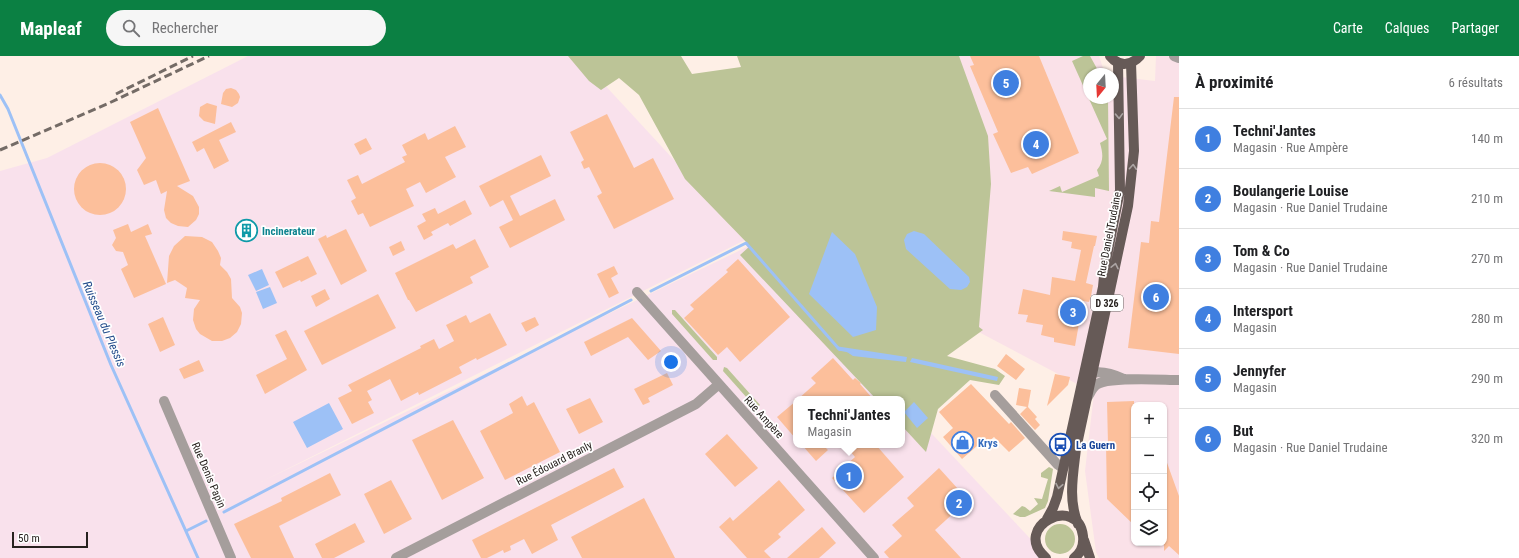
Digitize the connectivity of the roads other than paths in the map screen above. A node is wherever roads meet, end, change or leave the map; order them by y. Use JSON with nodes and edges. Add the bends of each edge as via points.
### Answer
{"nodes":[{"id":1,"x":1140,"y":56,"type":"edge"},
{"id":2,"x":1174,"y":56,"type":"edge"},
{"id":3,"x":1179,"y":58,"type":"edge"},
{"id":4,"x":1114,"y":60,"type":"edge"},
{"id":5,"x":1131,"y":63,"type":"junction"},
{"id":6,"x":637,"y":292,"type":"dead end"},
{"id":7,"x":1092,"y":373,"type":"junction"},
{"id":8,"x":1082,"y":379,"type":"junction"},
{"id":9,"x":1124,"y":379,"type":"junction"},
{"id":10,"x":1179,"y":380,"type":"edge"},
{"id":11,"x":718,"y":385,"type":"junction"},
{"id":12,"x":995,"y":395,"type":"dead end"},
{"id":13,"x":1086,"y":400,"type":"junction"},
{"id":14,"x":164,"y":402,"type":"dead end"},
{"id":15,"x":1062,"y":468,"type":"junction"},
{"id":16,"x":1047,"y":519,"type":"junction"},
{"id":17,"x":1078,"y":524,"type":"junction"},
{"id":18,"x":1084,"y":540,"type":"junction"},
{"id":19,"x":1037,"y":544,"type":"junction"},
{"id":20,"x":231,"y":558,"type":"edge"},
{"id":21,"x":396,"y":558,"type":"edge"},
{"id":22,"x":874,"y":558,"type":"edge"},
{"id":23,"x":1034,"y":558,"type":"edge"},
{"id":24,"x":1046,"y":558,"type":"edge"},
{"id":25,"x":1074,"y":558,"type":"edge"},
{"id":26,"x":1090,"y":558,"type":"edge"}],
"edges":[{"from":1,"to":5,"type":"main road"},
{"from":2,"to":3,"type":"street"},
{"from":4,"to":5,"type":"main road","via":[[1122,64]]},
{"from":4,"to":8,"type":"main road","number":"D 326","one_way":true,"via":[[1120,190],[1103,287]]},
{"from":7,"to":5,"type":"main road","name":"Rue Daniel Trudaine","number":"D 326","one_way":true,"via":[[1128,206],[1132,175],[1134,151]]},
{"from":6,"to":11,"type":"street","name":"Rue Ampère"},
{"from":7,"to":8,"type":"street"},
{"from":7,"to":9,"type":"street","via":[[1107,372]]},
{"from":7,"to":13,"type":"main road","name":"Rue Daniel Trudaine","number":"D 326"},
{"from":8,"to":15,"type":"main road","number":"D 326"},
{"from":9,"to":10,"type":"street"},
{"from":9,"to":13,"type":"street","via":[[1097,384]]},
{"from":11,"to":21,"type":"street","name":"Rue Édouard Branly","via":[[696,404]]},
{"from":11,"to":22,"type":"street","name":"Rue Ampère"},
{"from":12,"to":15,"type":"street"},
{"from":13,"to":17,"type":"main road","name":"Rue Daniel Trudaine","number":"D 326","via":[[1071,490],[1074,515]]},
{"from":14,"to":20,"type":"street","name":"Rue Denis Papin"},
{"from":15,"to":16,"type":"main road","number":"D 326","one_way":true,"via":[[1057,497]]},
{"from":16,"to":17,"type":"main road","via":[[1064,516]]},
{"from":16,"to":19,"type":"main road","via":[[1039,527]]},
{"from":17,"to":18,"type":"main road","name":"Rue Daniel Trudaine"},
{"from":18,"to":25,"type":"main road","via":[[1080,552]]},
{"from":18,"to":26,"type":"main road","name":"Rue Daniel Trudaine"},
{"from":19,"to":23,"type":"main road"},
{"from":19,"to":24,"type":"main road"}]}
